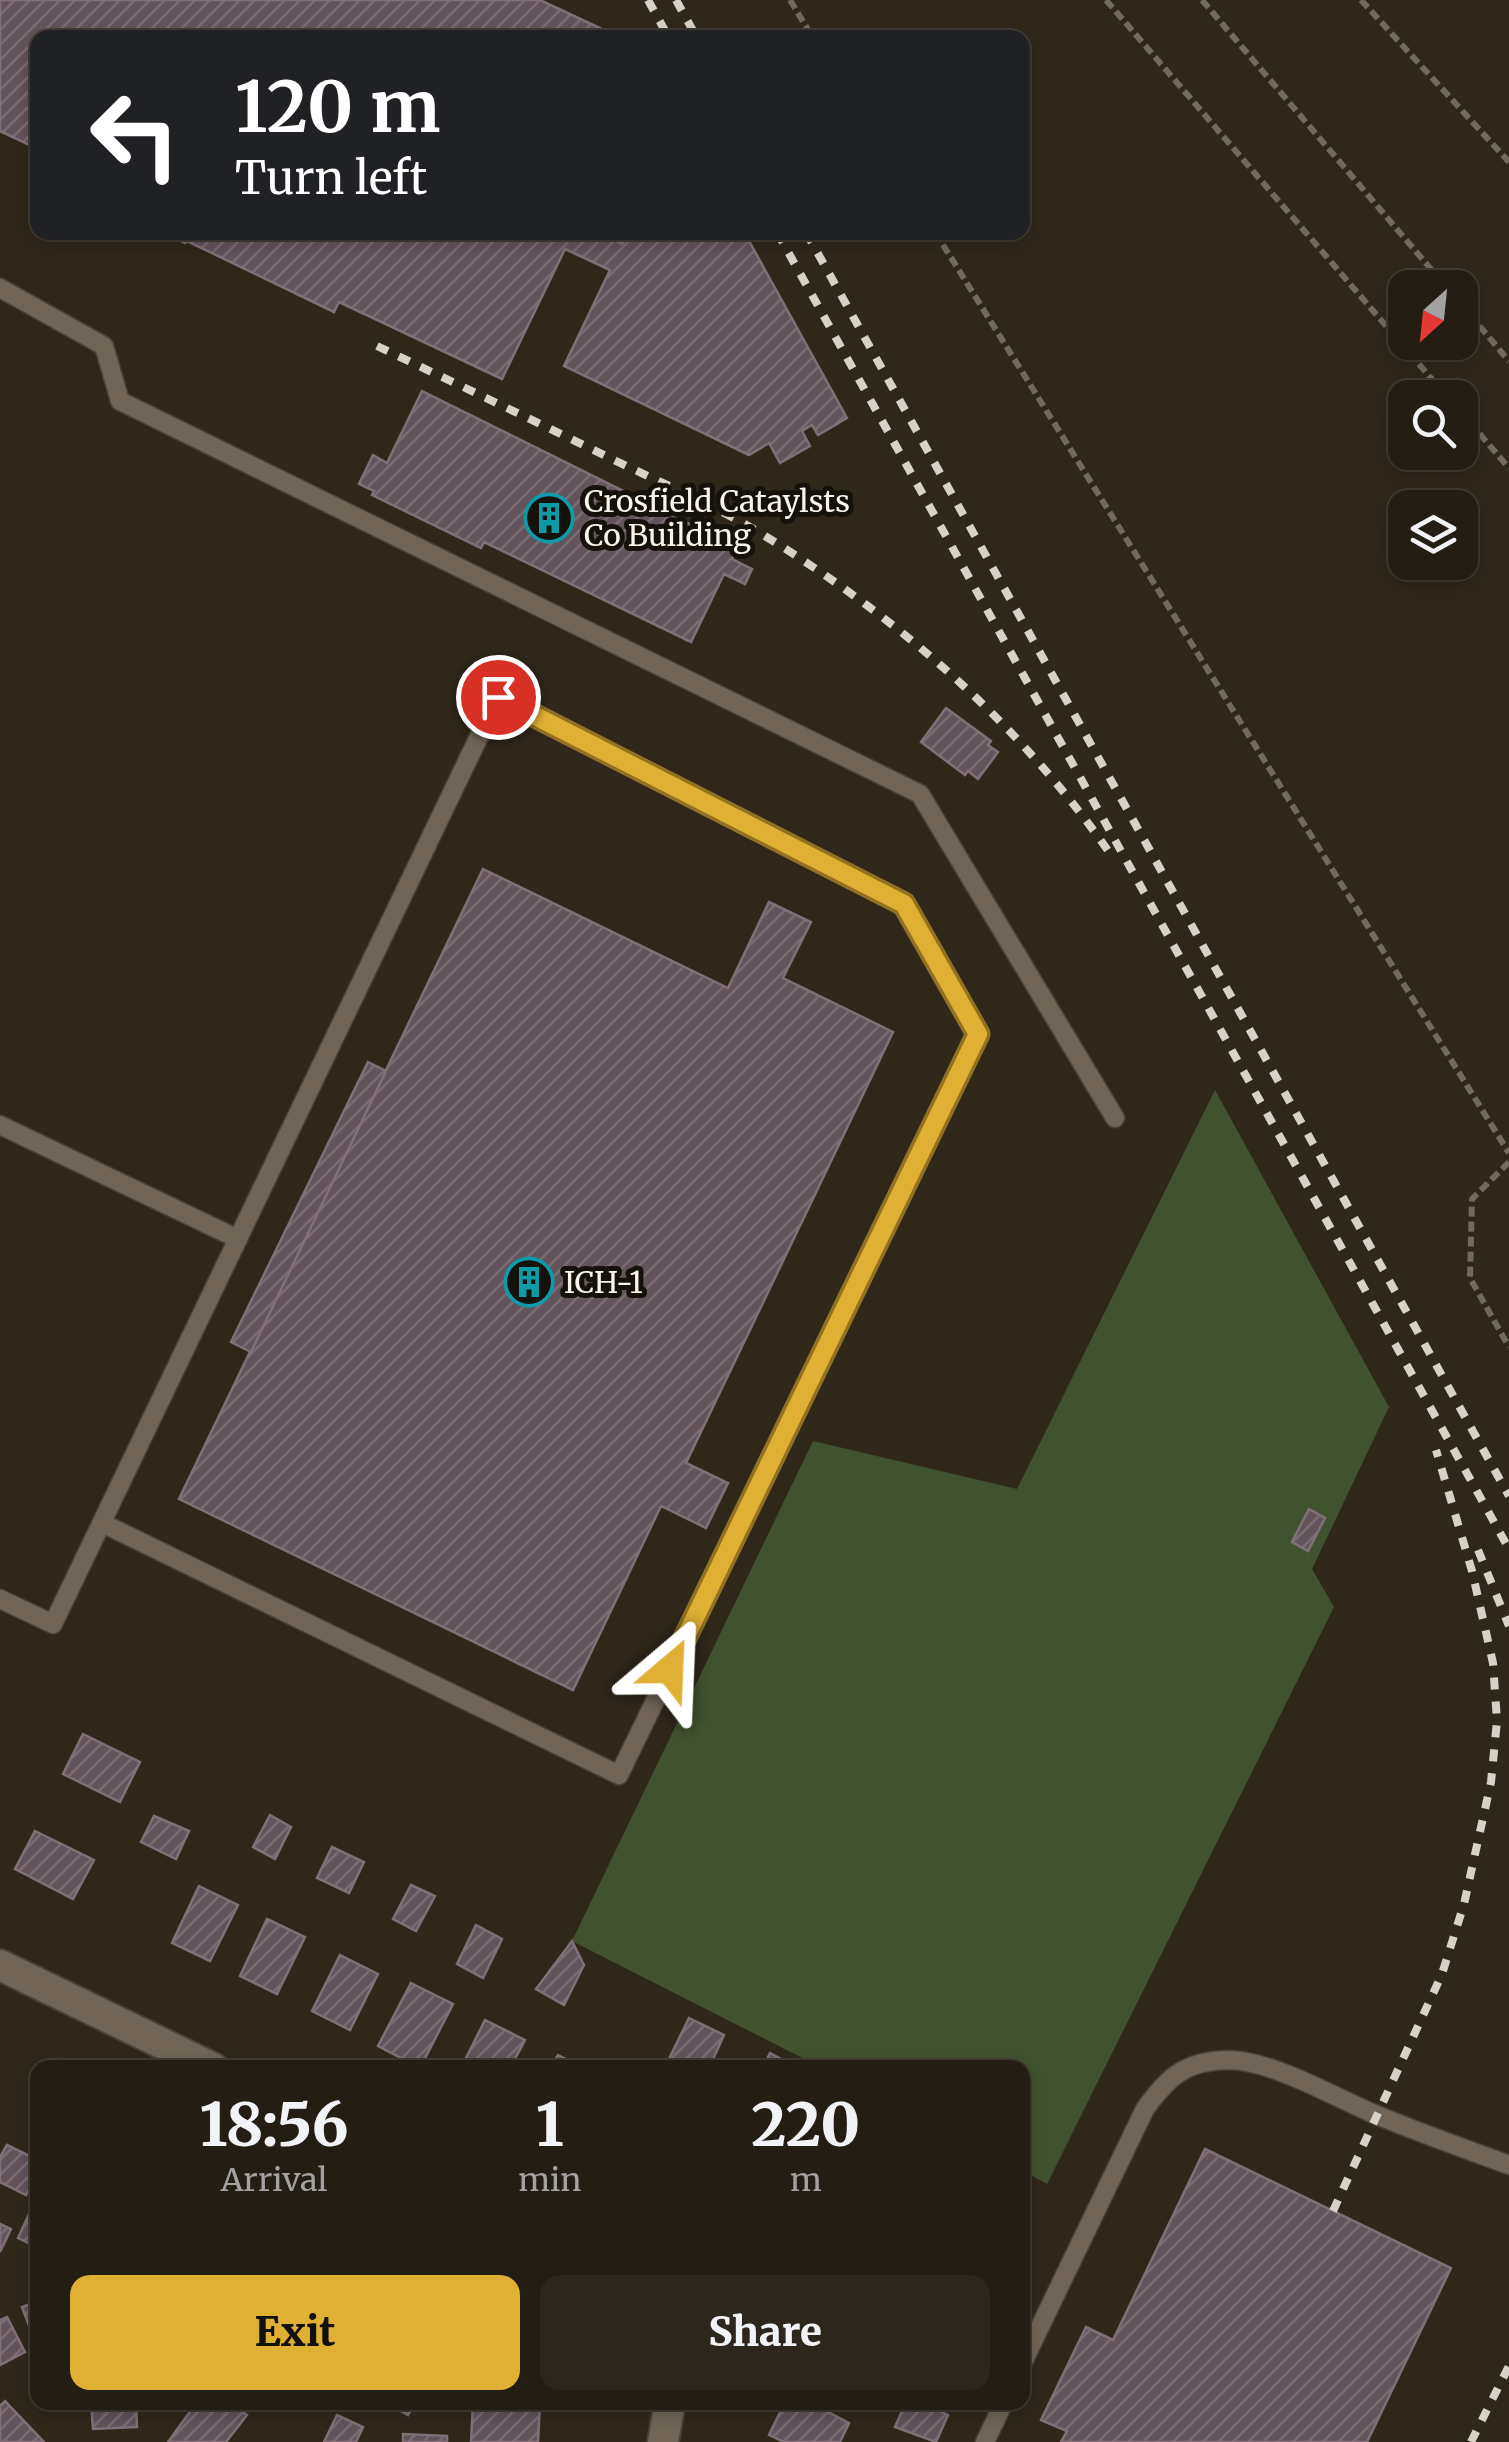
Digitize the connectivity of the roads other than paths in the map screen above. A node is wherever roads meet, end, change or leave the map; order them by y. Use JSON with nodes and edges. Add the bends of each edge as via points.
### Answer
{"nodes":[{"id":1,"x":0,"y":288,"type":"edge"},
{"id":2,"x":1115,"y":1118,"type":"dead end"},
{"id":3,"x":0,"y":1125,"type":"edge"},
{"id":4,"x":238,"y":1239,"type":"junction"},
{"id":5,"x":102,"y":1523,"type":"junction"},
{"id":6,"x":0,"y":1598,"type":"edge"},
{"id":7,"x":0,"y":1964,"type":"edge"},
{"id":8,"x":196,"y":2060,"type":"edge"},
{"id":9,"x":1509,"y":2166,"type":"edge"},
{"id":10,"x":1030,"y":2347,"type":"edge"},
{"id":11,"x":669,"y":2410,"type":"edge"},
{"id":12,"x":1000,"y":2410,"type":"edge"},
{"id":13,"x":663,"y":2442,"type":"edge"},
{"id":14,"x":985,"y":2442,"type":"edge"}],
"edges":[{"from":1,"to":2,"type":"lane","via":[[104,346],[120,401],[920,794]]},
{"from":3,"to":4,"type":"lane"},
{"from":4,"to":5,"type":"lane"},
{"from":4,"to":5,"type":"lane","via":[[498,697],[904,904],[978,1034],[619,1774]]},
{"from":5,"to":6,"type":"lane","via":[[53,1624]]},
{"from":7,"to":8,"type":"street"},
{"from":9,"to":10,"type":"lane","via":[[1254,2062],[1194,2066],[1167,2079],[1145,2109]]},
{"from":11,"to":13,"type":"street"},
{"from":12,"to":14,"type":"lane"}]}
